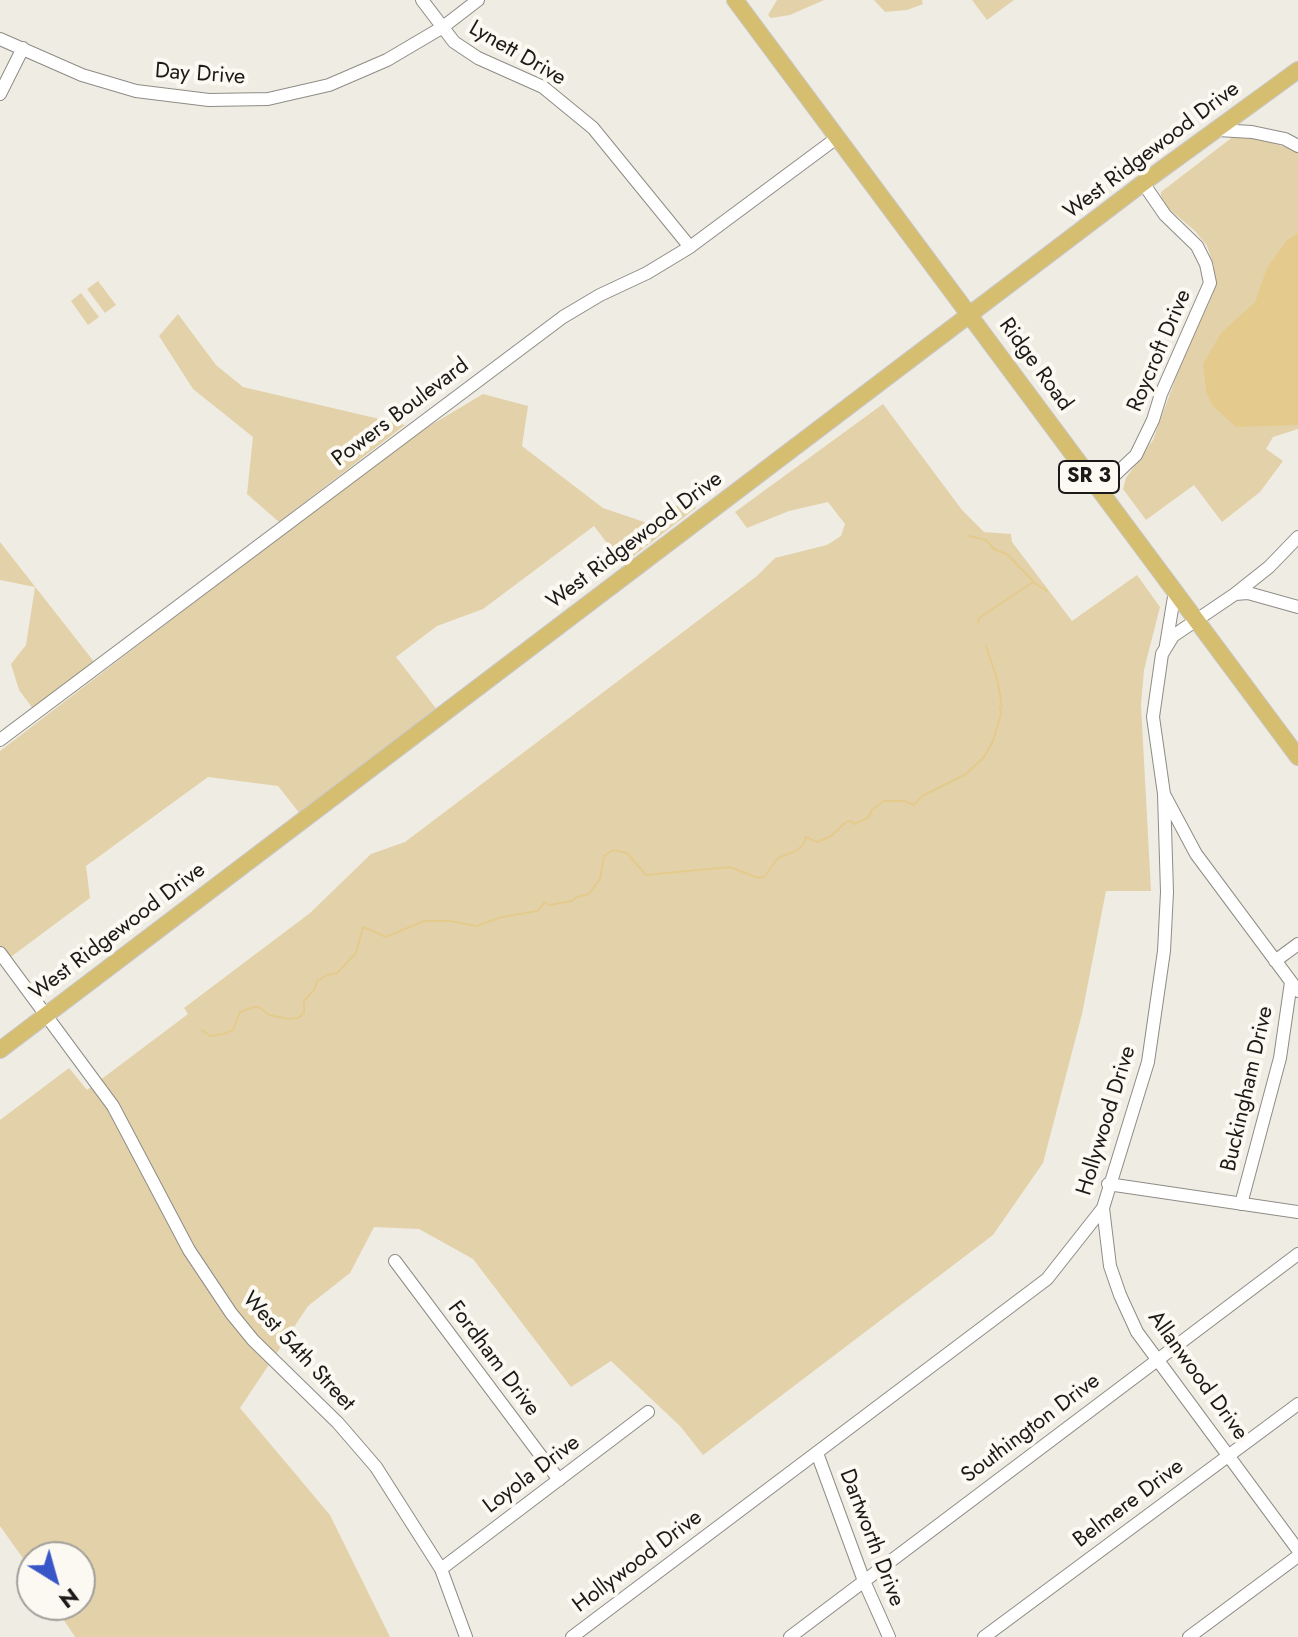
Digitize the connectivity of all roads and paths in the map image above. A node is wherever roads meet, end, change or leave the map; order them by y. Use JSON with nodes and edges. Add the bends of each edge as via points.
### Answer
{"nodes":[{"id":1,"x":422,"y":0,"type":"edge"},
{"id":2,"x":478,"y":0,"type":"edge"},
{"id":3,"x":735,"y":0,"type":"edge"},
{"id":4,"x":443,"y":27,"type":"junction"},
{"id":5,"x":0,"y":39,"type":"edge"},
{"id":6,"x":23,"y":48,"type":"junction"},
{"id":7,"x":1298,"y":70,"type":"edge"},
{"id":8,"x":0,"y":94,"type":"edge"},
{"id":9,"x":1218,"y":130,"type":"junction"},
{"id":10,"x":838,"y":137,"type":"junction"},
{"id":11,"x":1298,"y":146,"type":"edge"},
{"id":12,"x":1143,"y":183,"type":"junction"},
{"id":13,"x":690,"y":247,"type":"junction"},
{"id":14,"x":971,"y":316,"type":"junction"},
{"id":15,"x":1099,"y":490,"type":"junction"},
{"id":16,"x":1298,"y":537,"type":"edge"},
{"id":17,"x":1175,"y":591,"type":"junction"},
{"id":18,"x":1235,"y":594,"type":"junction"},
{"id":19,"x":1298,"y":607,"type":"edge"},
{"id":20,"x":1196,"y":620,"type":"junction"},
{"id":21,"x":1166,"y":645,"type":"junction"},
{"id":22,"x":0,"y":740,"type":"edge"},
{"id":23,"x":1298,"y":757,"type":"edge"},
{"id":24,"x":1164,"y":794,"type":"junction"},
{"id":25,"x":1188,"y":841,"type":"junction"},
{"id":26,"x":1166,"y":846,"type":"junction"},
{"id":27,"x":1298,"y":944,"type":"edge"},
{"id":28,"x":0,"y":953,"type":"edge"},
{"id":29,"x":1275,"y":961,"type":"junction"},
{"id":30,"x":1294,"y":987,"type":"edge"},
{"id":31,"x":47,"y":1014,"type":"junction"},
{"id":32,"x":0,"y":1050,"type":"edge"},
{"id":33,"x":1108,"y":1184,"type":"junction"},
{"id":34,"x":1241,"y":1204,"type":"junction"},
{"id":35,"x":1103,"y":1208,"type":"junction"},
{"id":36,"x":1298,"y":1212,"type":"edge"},
{"id":37,"x":1298,"y":1254,"type":"edge"},
{"id":38,"x":395,"y":1261,"type":"dead end"},
{"id":39,"x":1157,"y":1359,"type":"junction"},
{"id":40,"x":1298,"y":1404,"type":"edge"},
{"id":41,"x":648,"y":1412,"type":"dead end"},
{"id":42,"x":817,"y":1453,"type":"junction"},
{"id":43,"x":1230,"y":1455,"type":"junction"},
{"id":44,"x":559,"y":1480,"type":"junction"},
{"id":45,"x":1298,"y":1553,"type":"edge"},
{"id":46,"x":441,"y":1569,"type":"junction"},
{"id":47,"x":864,"y":1581,"type":"junction"},
{"id":48,"x":466,"y":1637,"type":"edge"},
{"id":49,"x":572,"y":1637,"type":"edge"},
{"id":50,"x":790,"y":1637,"type":"edge"},
{"id":51,"x":889,"y":1637,"type":"edge"},
{"id":52,"x":984,"y":1637,"type":"edge"},
{"id":53,"x":1189,"y":1637,"type":"edge"}],
"edges":[{"from":1,"to":4,"type":"street","name":"Lynett Drive"},
{"from":2,"to":4,"type":"street","name":"Day Drive"},
{"from":3,"to":10,"type":"main road","name":"Ridge Road","number":"SR 3"},
{"from":4,"to":6,"type":"street","name":"Day Drive","via":[[387,60],[329,85],[268,99],[209,100],[136,91],[82,75]]},
{"from":4,"to":13,"type":"street","name":"Lynett Drive","via":[[454,42],[543,87],[593,128]]},
{"from":5,"to":6,"type":"street","name":"Day Drive"},
{"from":6,"to":8,"type":"street"},
{"from":7,"to":9,"type":"main road","name":"West Ridgewood Drive"},
{"from":9,"to":11,"type":"street","via":[[1252,132]]},
{"from":9,"to":12,"type":"main road","name":"West Ridgewood Drive"},
{"from":10,"to":13,"type":"street","name":"Powers Boulevard"},
{"from":10,"to":14,"type":"main road","name":"Ridge Road","number":"SR 3"},
{"from":12,"to":14,"type":"main road","name":"West Ridgewood Drive"},
{"from":12,"to":15,"type":"street","name":"Roycroft Drive","via":[[1165,215],[1197,246],[1210,283],[1136,455]]},
{"from":13,"to":22,"type":"street","name":"Powers Boulevard","via":[[563,317]]},
{"from":14,"to":15,"type":"main road","name":"Ridge Road","number":"SR 3"},
{"from":14,"to":31,"type":"main road","name":"West Ridgewood Drive"},
{"from":15,"to":17,"type":"main road","name":"Ridge Road","number":"SR 3"},
{"from":16,"to":18,"type":"street"},
{"from":17,"to":20,"type":"main road","name":"Ridge Road","number":"SR 3"},
{"from":17,"to":21,"type":"street","name":"Hollywood Drive"},
{"from":18,"to":19,"type":"street"},
{"from":18,"to":20,"type":"street"},
{"from":20,"to":21,"type":"street"},
{"from":20,"to":23,"type":"main road","name":"Ridge Road","number":"SR 3"},
{"from":21,"to":24,"type":"street","name":"Hollywood Drive","via":[[1153,717]]},
{"from":24,"to":25,"type":"street"},
{"from":24,"to":26,"type":"street","name":"Hollywood Drive"},
{"from":25,"to":26,"type":"street"},
{"from":25,"to":29,"type":"street"},
{"from":26,"to":33,"type":"street","name":"Hollywood Drive","via":[[1164,951],[1150,1048]]},
{"from":27,"to":29,"type":"street"},
{"from":28,"to":31,"type":"street","name":"West 54th Street"},
{"from":29,"to":30,"type":"street"},
{"from":30,"to":34,"type":"street","name":"Buckingham Drive"},
{"from":31,"to":32,"type":"main road","name":"West Ridgewood Drive"},
{"from":31,"to":46,"type":"street","name":"West 54th Street","via":[[113,1106],[189,1250],[231,1313],[376,1467]]},
{"from":33,"to":34,"type":"street"},
{"from":33,"to":35,"type":"street","name":"Hollywood Drive"},
{"from":34,"to":36,"type":"street"},
{"from":35,"to":39,"type":"street","name":"Allanwood Drive","via":[[1110,1266],[1120,1295]]},
{"from":35,"to":42,"type":"street","name":"Hollywood Drive","via":[[1047,1279]]},
{"from":37,"to":39,"type":"street","name":"Southington Drive"},
{"from":38,"to":44,"type":"street","name":"Fordham Drive"},
{"from":39,"to":43,"type":"street","name":"Allanwood Drive"},
{"from":39,"to":47,"type":"street","name":"Southington Drive"},
{"from":40,"to":43,"type":"street","name":"Belmere Drive"},
{"from":41,"to":44,"type":"street","name":"Loyola Drive"},
{"from":42,"to":47,"type":"street","name":"Dartworth Drive"},
{"from":42,"to":49,"type":"street","name":"Hollywood Drive"},
{"from":43,"to":45,"type":"street","name":"Allanwood Drive"},
{"from":43,"to":52,"type":"street","name":"Belmere Drive"},
{"from":44,"to":46,"type":"street","name":"Loyola Drive"},
{"from":45,"to":53,"type":"street"},
{"from":46,"to":48,"type":"street","name":"West 54th Street"},
{"from":47,"to":50,"type":"street","name":"Southington Drive"},
{"from":47,"to":51,"type":"street","name":"Dartworth Drive"}]}
